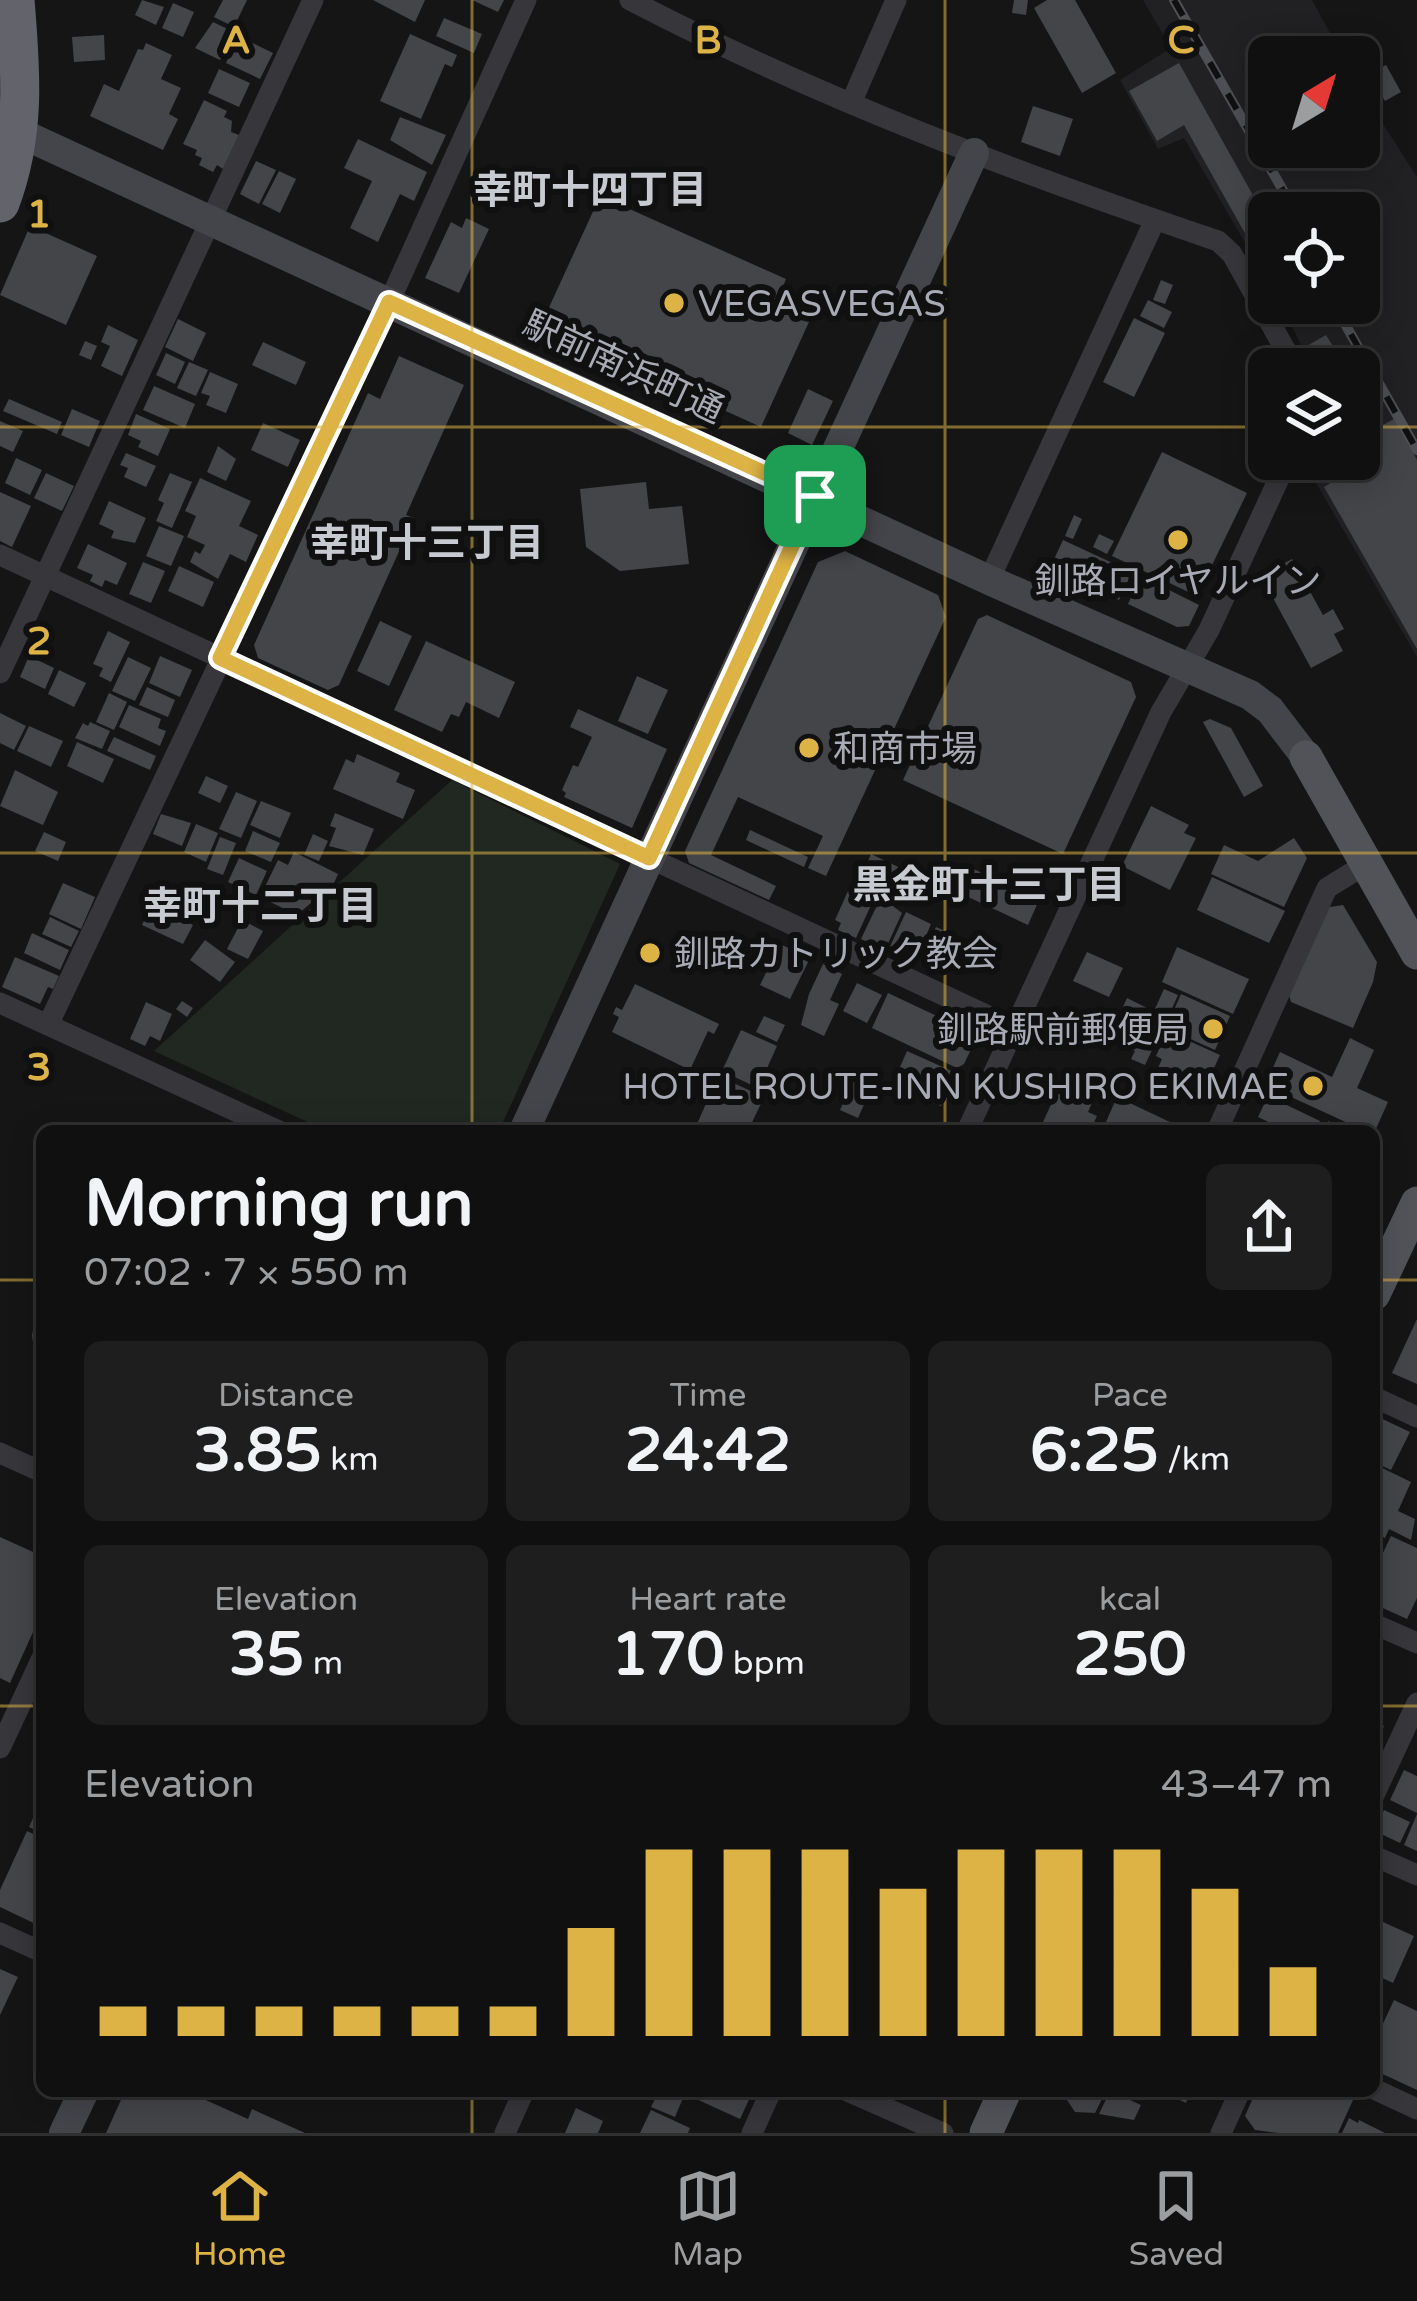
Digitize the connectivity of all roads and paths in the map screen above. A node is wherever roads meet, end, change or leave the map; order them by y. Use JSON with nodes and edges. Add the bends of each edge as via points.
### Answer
{"nodes":[{"id":1,"x":15,"y":0,"type":"edge"},
{"id":2,"x":313,"y":0,"type":"edge"},
{"id":3,"x":526,"y":0,"type":"edge"},
{"id":4,"x":631,"y":0,"type":"edge"},
{"id":5,"x":896,"y":0,"type":"edge"},
{"id":6,"x":850,"y":104,"type":"junction"},
{"id":7,"x":10,"y":128,"type":"edge"},
{"id":8,"x":974,"y":153,"type":"junction"},
{"id":9,"x":0,"y":202,"type":"edge"},
{"id":10,"x":1155,"y":220,"type":"junction"},
{"id":11,"x":211,"y":221,"type":"junction"},
{"id":12,"x":389,"y":302,"type":"junction"},
{"id":13,"x":1285,"y":348,"type":"edge"},
{"id":14,"x":1278,"y":480,"type":"edge"},
{"id":15,"x":815,"y":496,"type":"junction"},
{"id":16,"x":0,"y":556,"type":"edge"},
{"id":17,"x":44,"y":577,"type":"junction"},
{"id":18,"x":988,"y":580,"type":"junction"},
{"id":19,"x":220,"y":658,"type":"junction"},
{"id":20,"x":1189,"y":666,"type":"junction"},
{"id":21,"x":0,"y":673,"type":"edge"},
{"id":22,"x":1306,"y":757,"type":"joint"},
{"id":23,"x":649,"y":858,"type":"junction"},
{"id":24,"x":1366,"y":864,"type":"junction"},
{"id":25,"x":1417,"y":953,"type":"edge"},
{"id":26,"x":0,"y":1004,"type":"edge"},
{"id":27,"x":48,"y":1025,"type":"junction"},
{"id":28,"x":1014,"y":1028,"type":"junction"},
{"id":29,"x":266,"y":1125,"type":"edge"},
{"id":30,"x":527,"y":1125,"type":"edge"},
{"id":31,"x":970,"y":1125,"type":"edge"},
{"id":32,"x":1219,"y":1125,"type":"edge"},
{"id":33,"x":1417,"y":1203,"type":"edge"},
{"id":34,"x":1380,"y":1281,"type":"edge"},
{"id":35,"x":1380,"y":1400,"type":"edge"},
{"id":36,"x":1417,"y":1417,"type":"edge"},
{"id":37,"x":0,"y":1453,"type":"edge"},
{"id":38,"x":36,"y":1469,"type":"edge"},
{"id":39,"x":1380,"y":1627,"type":"edge"},
{"id":40,"x":1417,"y":1643,"type":"edge"},
{"id":41,"x":36,"y":1671,"type":"edge"},
{"id":42,"x":1417,"y":1703,"type":"edge"},
{"id":43,"x":0,"y":1748,"type":"edge"},
{"id":44,"x":1380,"y":1782,"type":"edge"},
{"id":45,"x":1380,"y":1859,"type":"edge"},
{"id":46,"x":1417,"y":1875,"type":"edge"},
{"id":47,"x":0,"y":1934,"type":"edge"},
{"id":48,"x":36,"y":1949,"type":"edge"},
{"id":49,"x":1380,"y":2092,"type":"edge"},
{"id":50,"x":80,"y":2097,"type":"edge"},
{"id":51,"x":521,"y":2097,"type":"edge"},
{"id":52,"x":768,"y":2097,"type":"edge"},
{"id":53,"x":862,"y":2097,"type":"edge"},
{"id":54,"x":1002,"y":2097,"type":"edge"},
{"id":55,"x":1237,"y":2097,"type":"edge"},
{"id":56,"x":1417,"y":2109,"type":"edge"},
{"id":57,"x":64,"y":2133,"type":"edge"},
{"id":58,"x":505,"y":2133,"type":"edge"},
{"id":59,"x":752,"y":2133,"type":"edge"},
{"id":60,"x":943,"y":2133,"type":"edge"},
{"id":61,"x":986,"y":2133,"type":"edge"},
{"id":62,"x":1221,"y":2133,"type":"edge"}],
"edges":[{"from":1,"to":7,"type":"highway","via":[[22,87]]},
{"from":2,"to":11,"type":"street"},
{"from":3,"to":12,"type":"street"},
{"from":4,"to":6,"type":"street"},
{"from":5,"to":6,"type":"street"},
{"from":6,"to":8,"type":"street"},
{"from":7,"to":9,"type":"highway"},
{"from":7,"to":11,"type":"street","name":"駅前南浜町通"},
{"from":8,"to":10,"type":"street"},
{"from":8,"to":15,"type":"street"},
{"from":10,"to":13,"type":"street","via":[[1218,241],[1232,254]]},
{"from":10,"to":18,"type":"street"},
{"from":11,"to":12,"type":"street","name":"駅前南浜町通"},
{"from":11,"to":17,"type":"street"},
{"from":12,"to":15,"type":"street","name":"駅前南浜町通"},
{"from":12,"to":19,"type":"street"},
{"from":14,"to":20,"type":"street"},
{"from":15,"to":18,"type":"street","name":"駅前南浜町通"},
{"from":15,"to":23,"type":"street"},
{"from":16,"to":17,"type":"street"},
{"from":17,"to":19,"type":"street"},
{"from":17,"to":21,"type":"street"},
{"from":18,"to":20,"type":"street","name":"駅前南浜町通"},
{"from":19,"to":23,"type":"street"},
{"from":19,"to":27,"type":"street"},
{"from":20,"to":22,"type":"street","name":"駅前南浜町通","via":[[1270,710]]},
{"from":20,"to":28,"type":"street"},
{"from":22,"to":24,"type":"main road"},
{"from":23,"to":28,"type":"street"},
{"from":23,"to":30,"type":"street"},
{"from":24,"to":25,"type":"main road"},
{"from":24,"to":32,"type":"street","via":[[1327,888]]},
{"from":26,"to":27,"type":"street"},
{"from":27,"to":29,"type":"street"},
{"from":28,"to":31,"type":"street"},
{"from":33,"to":34,"type":"main road"},
{"from":35,"to":36,"type":"street"},
{"from":37,"to":38,"type":"street"},
{"from":39,"to":40,"type":"street"},
{"from":41,"to":43,"type":"street"},
{"from":42,"to":44,"type":"street"},
{"from":45,"to":46,"type":"street"},
{"from":47,"to":48,"type":"street"},
{"from":49,"to":56,"type":"street"},
{"from":50,"to":57,"type":"street"},
{"from":51,"to":58,"type":"street"},
{"from":52,"to":59,"type":"street"},
{"from":53,"to":60,"type":"street"},
{"from":54,"to":61,"type":"main road"},
{"from":55,"to":62,"type":"street"}]}
